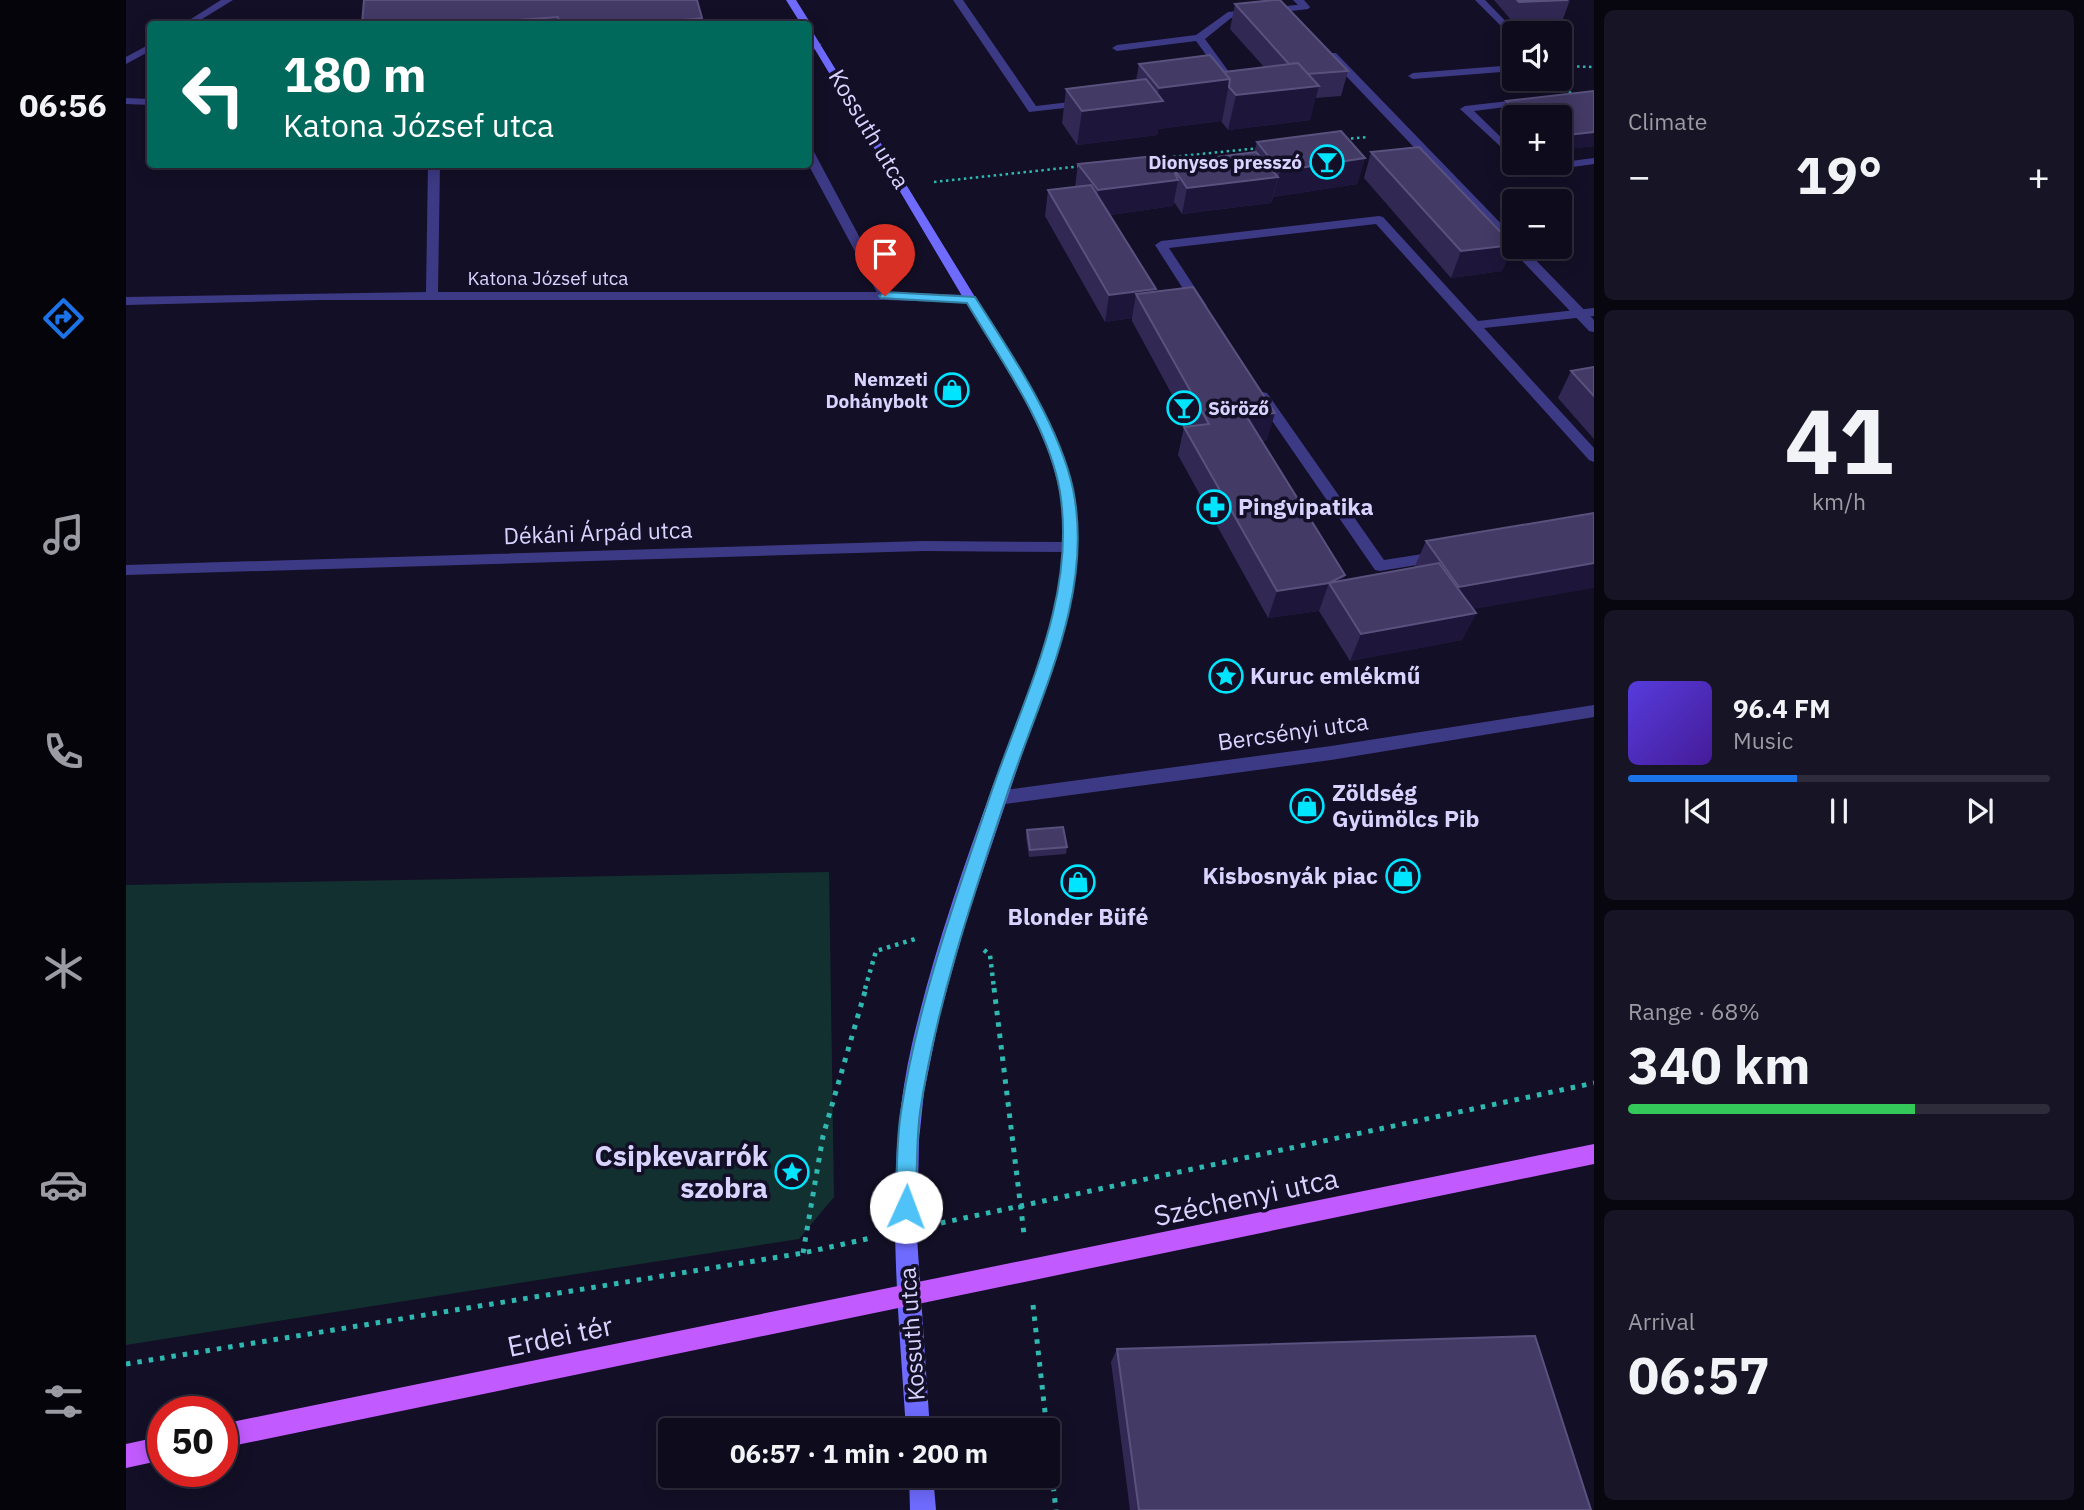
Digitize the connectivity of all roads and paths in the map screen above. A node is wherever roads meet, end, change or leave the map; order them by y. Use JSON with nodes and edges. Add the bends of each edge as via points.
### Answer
{"nodes":[{"id":1,"x":228,"y":0,"type":"edge"},
{"id":2,"x":791,"y":0,"type":"edge"},
{"id":3,"x":958,"y":0,"type":"edge"},
{"id":4,"x":1479,"y":0,"type":"edge"},
{"id":5,"x":1302,"y":4,"type":"edge"},
{"id":6,"x":193,"y":21,"type":"edge"},
{"id":7,"x":804,"y":21,"type":"edge"},
{"id":8,"x":1502,"y":24,"type":"edge"},
{"id":9,"x":1199,"y":38,"type":"junction"},
{"id":10,"x":1322,"y":44,"type":"edge"},
{"id":11,"x":813,"y":47,"type":"edge"},
{"id":12,"x":1117,"y":48,"type":"dead end"},
{"id":13,"x":147,"y":49,"type":"edge"},
{"id":14,"x":126,"y":61,"type":"edge"},
{"id":15,"x":1572,"y":66,"type":"edge"},
{"id":16,"x":1594,"y":67,"type":"edge"},
{"id":17,"x":1502,"y":69,"type":"edge"},
{"id":18,"x":1413,"y":76,"type":"dead end"},
{"id":19,"x":1221,"y":85,"type":"dead end"},
{"id":20,"x":1569,"y":91,"type":"edge"},
{"id":21,"x":1575,"y":97,"type":"joint"},
{"id":22,"x":126,"y":101,"type":"edge"},
{"id":23,"x":147,"y":102,"type":"edge"},
{"id":24,"x":1098,"y":102,"type":"edge"},
{"id":25,"x":1373,"y":136,"type":"dead end"},
{"id":26,"x":1334,"y":141,"type":"edge"},
{"id":27,"x":1502,"y":144,"type":"edge"},
{"id":28,"x":1268,"y":148,"type":"edge"},
{"id":29,"x":812,"y":159,"type":"edge"},
{"id":30,"x":1159,"y":159,"type":"edge"},
{"id":31,"x":1594,"y":161,"type":"edge"},
{"id":32,"x":1572,"y":164,"type":"edge"},
{"id":33,"x":1091,"y":165,"type":"edge"},
{"id":34,"x":434,"y":168,"type":"edge"},
{"id":35,"x":902,"y":185,"type":"junction"},
{"id":36,"x":1502,"y":231,"type":"edge"},
{"id":37,"x":1528,"y":259,"type":"edge"},
{"id":38,"x":885,"y":296,"type":"junction"},
{"id":39,"x":432,"y":298,"type":"junction"},
{"id":40,"x":971,"y":299,"type":"junction"},
{"id":41,"x":126,"y":301,"type":"edge"},
{"id":42,"x":1594,"y":312,"type":"edge"},
{"id":43,"x":1210,"y":321,"type":"edge"},
{"id":44,"x":1475,"y":325,"type":"junction"},
{"id":45,"x":1594,"y":328,"type":"edge"},
{"id":46,"x":1255,"y":385,"type":"edge"},
{"id":47,"x":1594,"y":457,"type":"edge"},
{"id":48,"x":1070,"y":547,"type":"junction"},
{"id":49,"x":1456,"y":554,"type":"edge"},
{"id":50,"x":126,"y":570,"type":"edge"},
{"id":51,"x":1594,"y":711,"type":"edge"},
{"id":52,"x":997,"y":798,"type":"junction"},
{"id":53,"x":956,"y":927,"type":"junction"},
{"id":54,"x":1594,"y":1083,"type":"edge"},
{"id":55,"x":1594,"y":1154,"type":"edge"},
{"id":56,"x":1021,"y":1207,"type":"junction"},
{"id":57,"x":905,"y":1230,"type":"junction"},
{"id":58,"x":803,"y":1253,"type":"junction"},
{"id":59,"x":1030,"y":1272,"type":"junction"},
{"id":60,"x":909,"y":1294,"type":"junction"},
{"id":61,"x":126,"y":1364,"type":"edge"},
{"id":62,"x":917,"y":1418,"type":"edge"},
{"id":63,"x":1046,"y":1418,"type":"edge"},
{"id":64,"x":238,"y":1433,"type":"edge"},
{"id":65,"x":147,"y":1451,"type":"edge"},
{"id":66,"x":126,"y":1456,"type":"edge"},
{"id":67,"x":921,"y":1488,"type":"edge"},
{"id":68,"x":1053,"y":1488,"type":"edge"},
{"id":69,"x":923,"y":1510,"type":"edge"},
{"id":70,"x":1056,"y":1510,"type":"edge"}],
"edges":[{"from":1,"to":6,"type":"street"},
{"from":2,"to":7,"type":"main road"},
{"from":3,"to":24,"type":"street","via":[[1033,110]]},
{"from":4,"to":8,"type":"street"},
{"from":5,"to":9,"type":"street","via":[[1228,15]]},
{"from":9,"to":12,"type":"street"},
{"from":9,"to":19,"type":"street","via":[[1232,83]]},
{"from":10,"to":36,"type":"street"},
{"from":11,"to":35,"type":"main road","name":"Kossuth utca"},
{"from":13,"to":14,"type":"street"},
{"from":15,"to":16,"type":"path"},
{"from":17,"to":18,"type":"street"},
{"from":20,"to":21,"type":"path"},
{"from":21,"to":27,"type":"street","via":[[1465,109]]},
{"from":22,"to":23,"type":"street"},
{"from":25,"to":26,"type":"path"},
{"from":28,"to":30,"type":"path"},
{"from":29,"to":38,"type":"street"},
{"from":31,"to":32,"type":"street"},
{"from":33,"to":35,"type":"path"},
{"from":34,"to":39,"type":"street"},
{"from":35,"to":40,"type":"main road","name":"Kossuth utca"},
{"from":37,"to":45,"type":"street"},
{"from":38,"to":39,"type":"street","name":"Katona József utca"},
{"from":38,"to":40,"type":"street","name":"Katona József utca"},
{"from":39,"to":41,"type":"street","name":"Katona József utca"},
{"from":40,"to":48,"type":"main road","name":"Kossuth utca","via":[[1028,395],[1056,453],[1069,508]]},
{"from":42,"to":44,"type":"street"},
{"from":43,"to":44,"type":"street","via":[[1161,245],[1379,220]]},
{"from":44,"to":47,"type":"street"},
{"from":46,"to":49,"type":"street","via":[[1380,566]]},
{"from":48,"to":50,"type":"street","name":"Dékáni Árpád utca","via":[[923,547]]},
{"from":48,"to":52,"type":"main road","name":"Kossuth utca","via":[[1070,570],[1054,638]]},
{"from":51,"to":52,"type":"street","name":"Bercsényi utca","via":[[1331,753]]},
{"from":52,"to":53,"type":"main road","name":"Kossuth utca"},
{"from":53,"to":56,"type":"path","via":[[990,955]]},
{"from":53,"to":57,"type":"main road","name":"Kossuth utca","via":[[922,1046],[910,1115]]},
{"from":53,"to":58,"type":"path","via":[[876,951],[823,1136]]},
{"from":54,"to":56,"type":"path"},
{"from":55,"to":59,"type":"main road","name":"Széchenyi utca"},
{"from":56,"to":57,"type":"path"},
{"from":57,"to":58,"type":"path"},
{"from":57,"to":60,"type":"main road","name":"Kossuth utca"},
{"from":58,"to":61,"type":"path"},
{"from":59,"to":60,"type":"main road","name":"Széchenyi utca"},
{"from":59,"to":63,"type":"path"},
{"from":60,"to":62,"type":"main road","name":"Kossuth utca"},
{"from":60,"to":64,"type":"main road","name":"Erdei tér"},
{"from":65,"to":66,"type":"main road"},
{"from":67,"to":69,"type":"main road"},
{"from":68,"to":70,"type":"path"}]}
